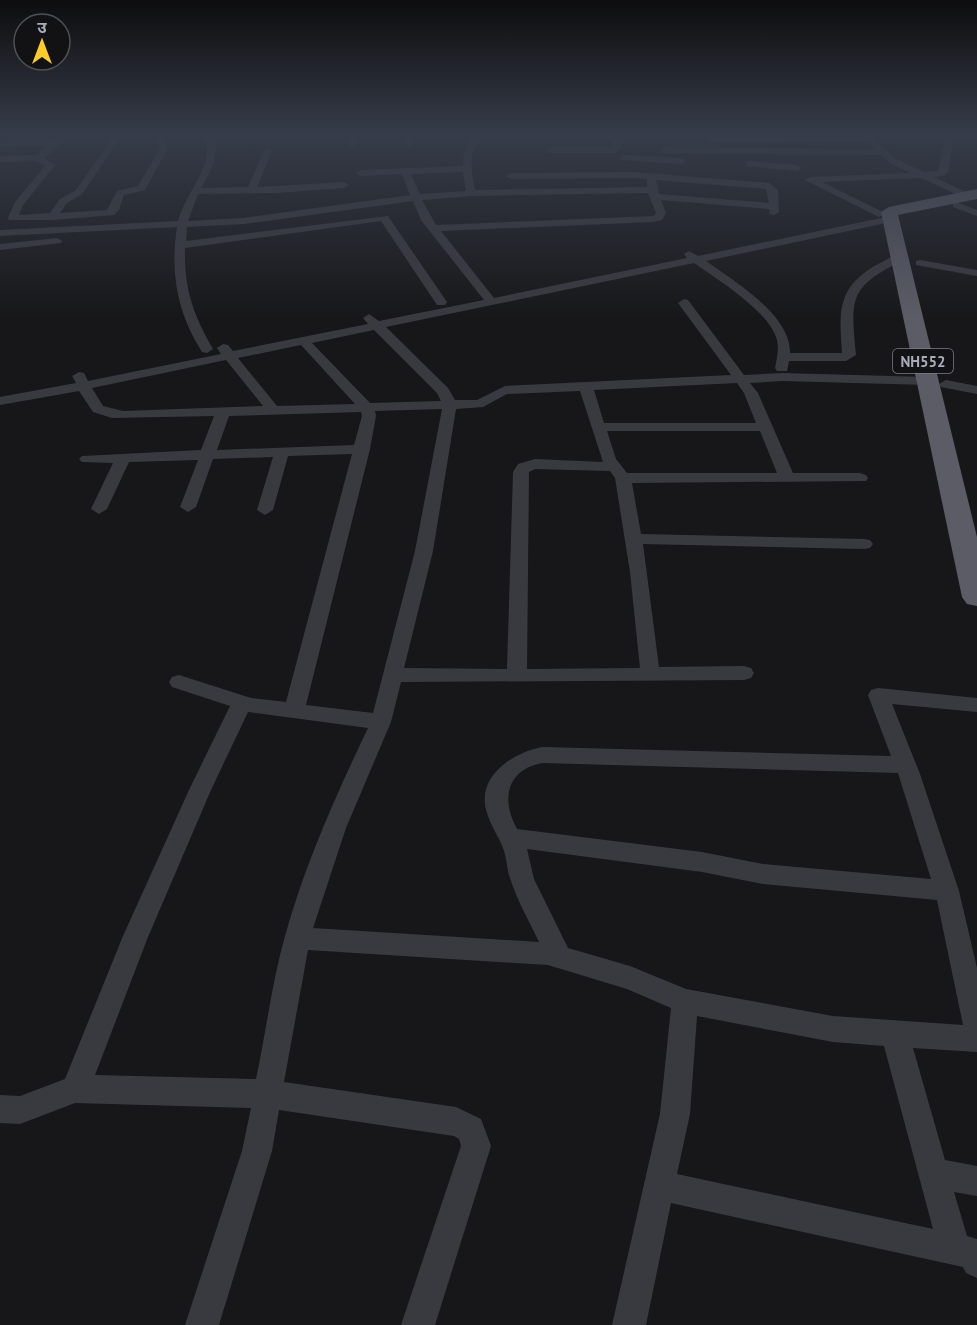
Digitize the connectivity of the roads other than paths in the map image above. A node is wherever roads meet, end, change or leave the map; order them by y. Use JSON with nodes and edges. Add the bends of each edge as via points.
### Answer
{"nodes":[{"id":1,"x":25,"y":196,"type":"edge"},
{"id":2,"x":72,"y":196,"type":"edge"},
{"id":3,"x":119,"y":196,"type":"edge"},
{"id":4,"x":192,"y":196,"type":"edge"},
{"id":5,"x":431,"y":196,"type":"edge"},
{"id":6,"x":655,"y":196,"type":"edge"},
{"id":7,"x":669,"y":196,"type":"edge"},
{"id":8,"x":773,"y":196,"type":"edge"},
{"id":9,"x":849,"y":196,"type":"edge"},
{"id":10,"x":414,"y":197,"type":"junction"},
{"id":11,"x":971,"y":202,"type":"edge"},
{"id":12,"x":894,"y":214,"type":"junction"},
{"id":13,"x":52,"y":217,"type":"junction"},
{"id":14,"x":183,"y":224,"type":"junction"},
{"id":15,"x":127,"y":227,"type":"junction"},
{"id":16,"x":433,"y":228,"type":"junction"},
{"id":17,"x":0,"y":233,"type":"edge"},
{"id":18,"x":0,"y":239,"type":"edge"},
{"id":19,"x":181,"y":245,"type":"junction"},
{"id":20,"x":0,"y":247,"type":"edge"},
{"id":21,"x":691,"y":255,"type":"junction"},
{"id":22,"x":910,"y":260,"type":"junction"},
{"id":23,"x":977,"y":273,"type":"edge"},
{"id":24,"x":487,"y":297,"type":"junction"},
{"id":25,"x":441,"y":302,"type":"junction"},
{"id":26,"x":684,"y":303,"type":"dead end"},
{"id":27,"x":372,"y":320,"type":"junction"},
{"id":28,"x":303,"y":340,"type":"junction"},
{"id":29,"x":219,"y":350,"type":"junction"},
{"id":30,"x":783,"y":357,"type":"junction"},
{"id":31,"x":110,"y":368,"type":"dead end"},
{"id":32,"x":83,"y":377,"type":"junction"},
{"id":33,"x":782,"y":377,"type":"junction"},
{"id":34,"x":741,"y":379,"type":"junction"},
{"id":35,"x":936,"y":383,"type":"junction"},
{"id":36,"x":586,"y":387,"type":"junction"},
{"id":37,"x":0,"y":389,"type":"edge"},
{"id":38,"x":977,"y":390,"type":"edge"},
{"id":39,"x":0,"y":401,"type":"edge"},
{"id":40,"x":448,"y":405,"type":"junction"},
{"id":41,"x":366,"y":407,"type":"junction"},
{"id":42,"x":273,"y":410,"type":"junction"},
{"id":43,"x":223,"y":412,"type":"junction"},
{"id":44,"x":599,"y":427,"type":"junction"},
{"id":45,"x":765,"y":427,"type":"junction"},
{"id":46,"x":362,"y":449,"type":"junction"},
{"id":47,"x":282,"y":452,"type":"junction"},
{"id":48,"x":207,"y":455,"type":"junction"},
{"id":49,"x":123,"y":458,"type":"junction"},
{"id":50,"x":87,"y":459,"type":"dead end"},
{"id":51,"x":618,"y":472,"type":"junction"},
{"id":52,"x":970,"y":477,"type":"dead end"},
{"id":53,"x":787,"y":478,"type":"junction"},
{"id":54,"x":860,"y":478,"type":"dead end"},
{"id":55,"x":188,"y":507,"type":"dead end"},
{"id":56,"x":99,"y":509,"type":"dead end"},
{"id":57,"x":265,"y":510,"type":"dead end"},
{"id":58,"x":633,"y":539,"type":"junction"},
{"id":59,"x":864,"y":544,"type":"dead end"},
{"id":60,"x":977,"y":597,"type":"edge"},
{"id":61,"x":744,"y":673,"type":"dead end"},
{"id":62,"x":650,"y":674,"type":"junction"},
{"id":63,"x":393,"y":675,"type":"junction"},
{"id":64,"x":517,"y":676,"type":"junction"},
{"id":65,"x":179,"y":682,"type":"dead end"},
{"id":66,"x":242,"y":703,"type":"junction"},
{"id":67,"x":977,"y":705,"type":"edge"},
{"id":68,"x":294,"y":712,"type":"junction"},
{"id":69,"x":381,"y":722,"type":"junction"},
{"id":70,"x":905,"y":765,"type":"junction"},
{"id":71,"x":509,"y":837,"type":"junction"},
{"id":72,"x":947,"y":891,"type":"junction"},
{"id":73,"x":297,"y":938,"type":"junction"},
{"id":74,"x":560,"y":958,"type":"junction"},
{"id":75,"x":685,"y":1001,"type":"junction"},
{"id":76,"x":977,"y":1027,"type":"edge"},
{"id":77,"x":895,"y":1034,"type":"junction"},
{"id":78,"x":977,"y":1039,"type":"edge"},
{"id":79,"x":75,"y":1089,"type":"junction"},
{"id":80,"x":267,"y":1094,"type":"junction"},
{"id":81,"x":0,"y":1109,"type":"edge"},
{"id":82,"x":936,"y":1174,"type":"junction"},
{"id":83,"x":977,"y":1181,"type":"edge"},
{"id":84,"x":659,"y":1185,"type":"junction"},
{"id":85,"x":966,"y":1256,"type":"edge"},
{"id":86,"x":202,"y":1325,"type":"edge"},
{"id":87,"x":418,"y":1325,"type":"edge"},
{"id":88,"x":629,"y":1325,"type":"edge"}],
"edges":[{"from":1,"to":13,"type":"street","via":[[12,217]]},
{"from":2,"to":13,"type":"street","via":[[63,201]]},
{"from":3,"to":13,"type":"street","via":[[113,212]]},
{"from":4,"to":14,"type":"street"},
{"from":5,"to":10,"type":"street"},
{"from":6,"to":16,"type":"street","via":[[661,213],[653,219]]},
{"from":7,"to":8,"type":"street","via":[[774,209]]},
{"from":9,"to":12,"type":"street"},
{"from":10,"to":14,"type":"street","via":[[244,221]]},
{"from":10,"to":16,"type":"street"},
{"from":11,"to":12,"type":"highway"},
{"from":12,"to":21,"type":"street"},
{"from":12,"to":22,"type":"highway","number":"NH552"},
{"from":14,"to":15,"type":"street"},
{"from":14,"to":19,"type":"street"},
{"from":15,"to":17,"type":"street"},
{"from":15,"to":20,"type":"street","via":[[71,239]]},
{"from":16,"to":24,"type":"street"},
{"from":17,"to":18,"type":"street"},
{"from":19,"to":25,"type":"street","via":[[384,218]]},
{"from":19,"to":29,"type":"street","via":[[181,281],[188,315]]},
{"from":21,"to":24,"type":"street"},
{"from":21,"to":30,"type":"street","via":[[741,292],[771,321],[783,337]]},
{"from":22,"to":23,"type":"street"},
{"from":22,"to":30,"type":"street","via":[[860,280],[851,289],[847,306],[849,355]]},
{"from":22,"to":35,"type":"highway","number":"NH552"},
{"from":24,"to":25,"type":"street"},
{"from":24,"to":27,"type":"street"},
{"from":25,"to":27,"type":"street"},
{"from":26,"to":34,"type":"street"},
{"from":27,"to":28,"type":"street"},
{"from":27,"to":29,"type":"street"},
{"from":27,"to":40,"type":"street","via":[[443,391]]},
{"from":28,"to":29,"type":"street"},
{"from":28,"to":41,"type":"street"},
{"from":29,"to":31,"type":"street"},
{"from":29,"to":32,"type":"street"},
{"from":29,"to":42,"type":"street"},
{"from":30,"to":33,"type":"street"},
{"from":32,"to":37,"type":"street"},
{"from":32,"to":39,"type":"street"},
{"from":32,"to":43,"type":"street","via":[[96,409],[106,414]]},
{"from":33,"to":34,"type":"street"},
{"from":33,"to":35,"type":"street"},
{"from":34,"to":36,"type":"street"},
{"from":34,"to":45,"type":"street"},
{"from":35,"to":38,"type":"street"},
{"from":35,"to":52,"type":"highway","number":"NH552"},
{"from":35,"to":60,"type":"highway","number":"NH552"},
{"from":36,"to":40,"type":"street","via":[[505,390],[487,402]]},
{"from":36,"to":44,"type":"street"},
{"from":40,"to":41,"type":"street"},
{"from":40,"to":63,"type":"street","via":[[424,551]]},
{"from":41,"to":42,"type":"street"},
{"from":41,"to":46,"type":"street","via":[[368,425]]},
{"from":42,"to":43,"type":"street"},
{"from":43,"to":48,"type":"street"},
{"from":44,"to":45,"type":"street"},
{"from":44,"to":51,"type":"street"},
{"from":45,"to":53,"type":"street"},
{"from":46,"to":47,"type":"street"},
{"from":46,"to":68,"type":"street"},
{"from":47,"to":48,"type":"street"},
{"from":47,"to":57,"type":"street"},
{"from":48,"to":49,"type":"street"},
{"from":48,"to":55,"type":"street"},
{"from":49,"to":50,"type":"street"},
{"from":49,"to":56,"type":"street"},
{"from":51,"to":53,"type":"street"},
{"from":51,"to":58,"type":"street"},
{"from":51,"to":64,"type":"street","via":[[535,464],[521,472]]},
{"from":53,"to":54,"type":"street"},
{"from":58,"to":59,"type":"street"},
{"from":58,"to":62,"type":"street"},
{"from":61,"to":62,"type":"street"},
{"from":62,"to":64,"type":"street"},
{"from":63,"to":64,"type":"street"},
{"from":63,"to":69,"type":"street"},
{"from":65,"to":66,"type":"street"},
{"from":66,"to":68,"type":"street"},
{"from":66,"to":79,"type":"street","via":[[136,936]]},
{"from":67,"to":70,"type":"street","via":[[878,695]]},
{"from":68,"to":69,"type":"street"},
{"from":69,"to":73,"type":"street","via":[[326,847]]},
{"from":70,"to":71,"type":"street","via":[[529,757],[517,762],[506,775],[496,800]]},
{"from":70,"to":72,"type":"street"},
{"from":71,"to":72,"type":"street","via":[[702,862],[763,874]]},
{"from":71,"to":74,"type":"street","via":[[521,877]]},
{"from":72,"to":76,"type":"street"},
{"from":73,"to":74,"type":"street","via":[[549,954]]},
{"from":73,"to":80,"type":"street"},
{"from":74,"to":75,"type":"street","via":[[630,978]]},
{"from":75,"to":77,"type":"street","via":[[833,1029]]},
{"from":75,"to":84,"type":"street","via":[[675,1114]]},
{"from":77,"to":78,"type":"street"},
{"from":77,"to":82,"type":"street"},
{"from":79,"to":80,"type":"street"},
{"from":79,"to":81,"type":"street","via":[[20,1110]]},
{"from":80,"to":86,"type":"street","via":[[257,1151]]},
{"from":80,"to":87,"type":"street","via":[[456,1122],[471,1129],[476,1146]]},
{"from":82,"to":83,"type":"street"},
{"from":82,"to":85,"type":"street"},
{"from":84,"to":85,"type":"street"},
{"from":84,"to":88,"type":"street"}]}
